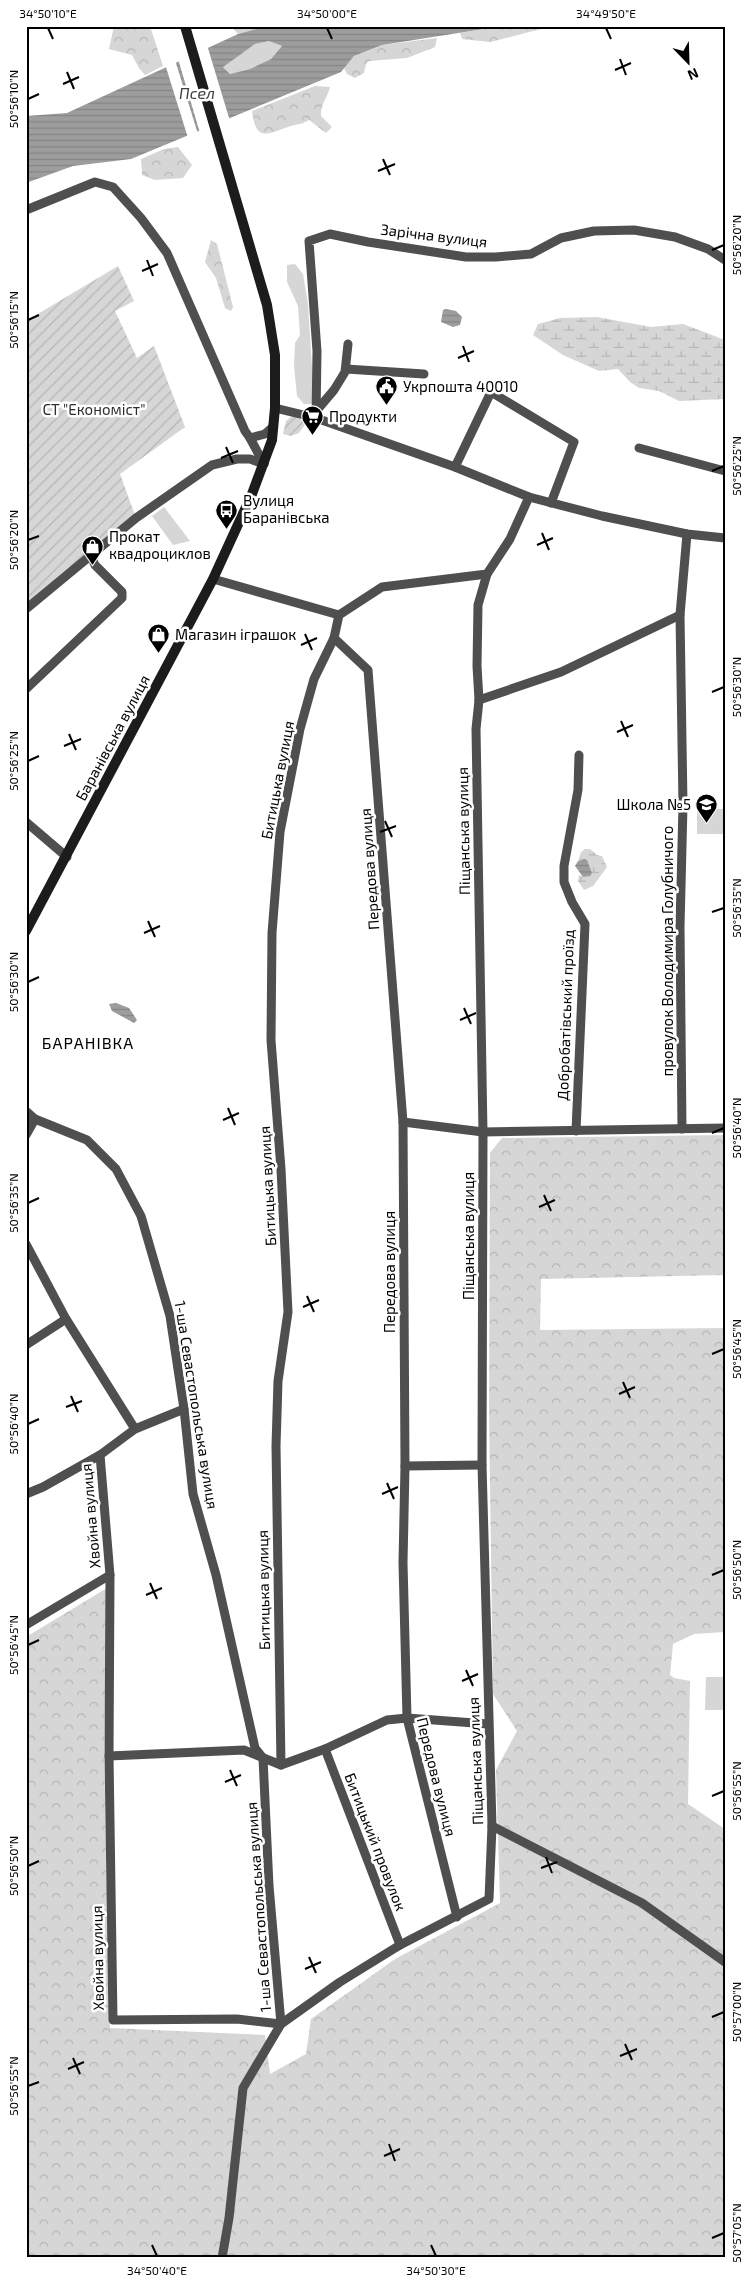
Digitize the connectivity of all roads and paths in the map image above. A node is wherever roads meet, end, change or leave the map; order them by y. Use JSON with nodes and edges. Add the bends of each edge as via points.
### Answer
{"nodes":[{"id":1,"x":185,"y":26,"type":"edge"},
{"id":2,"x":26,"y":210,"type":"edge"},
{"id":3,"x":725,"y":260,"type":"edge"},
{"id":4,"x":348,"y":344,"type":"dead end"},
{"id":5,"x":346,"y":369,"type":"junction"},
{"id":6,"x":424,"y":374,"type":"dead end"},
{"id":7,"x":275,"y":408,"type":"junction"},
{"id":8,"x":316,"y":414,"type":"junction"},
{"id":9,"x":273,"y":427,"type":"junction"},
{"id":10,"x":250,"y":438,"type":"junction"},
{"id":11,"x":639,"y":448,"type":"dead end"},
{"id":12,"x":264,"y":464,"type":"junction"},
{"id":13,"x":455,"y":467,"type":"junction"},
{"id":14,"x":725,"y":471,"type":"edge"},
{"id":15,"x":529,"y":497,"type":"junction"},
{"id":16,"x":551,"y":503,"type":"junction"},
{"id":17,"x":687,"y":534,"type":"junction"},
{"id":18,"x":725,"y":538,"type":"edge"},
{"id":19,"x":91,"y":556,"type":"junction"},
{"id":20,"x":487,"y":574,"type":"junction"},
{"id":21,"x":213,"y":579,"type":"junction"},
{"id":22,"x":26,"y":609,"type":"edge"},
{"id":23,"x":339,"y":615,"type":"junction"},
{"id":24,"x":680,"y":615,"type":"junction"},
{"id":25,"x":334,"y":638,"type":"junction"},
{"id":26,"x":26,"y":689,"type":"edge"},
{"id":27,"x":479,"y":700,"type":"junction"},
{"id":28,"x":579,"y":755,"type":"dead end"},
{"id":29,"x":26,"y":822,"type":"edge"},
{"id":30,"x":67,"y":856,"type":"junction"},
{"id":31,"x":26,"y":931,"type":"edge"},
{"id":32,"x":26,"y":1111,"type":"edge"},
{"id":33,"x":35,"y":1119,"type":"junction"},
{"id":34,"x":403,"y":1122,"type":"junction"},
{"id":35,"x":725,"y":1128,"type":"edge"},
{"id":36,"x":682,"y":1129,"type":"junction"},
{"id":37,"x":576,"y":1131,"type":"junction"},
{"id":38,"x":483,"y":1132,"type":"junction"},
{"id":39,"x":26,"y":1135,"type":"edge"},
{"id":40,"x":26,"y":1244,"type":"edge"},
{"id":41,"x":66,"y":1318,"type":"junction"},
{"id":42,"x":26,"y":1345,"type":"edge"},
{"id":43,"x":184,"y":1409,"type":"junction"},
{"id":44,"x":135,"y":1429,"type":"junction"},
{"id":45,"x":100,"y":1455,"type":"junction"},
{"id":46,"x":405,"y":1466,"type":"junction"},
{"id":47,"x":482,"y":1466,"type":"junction"},
{"id":48,"x":26,"y":1494,"type":"edge"},
{"id":49,"x":110,"y":1576,"type":"junction"},
{"id":50,"x":26,"y":1625,"type":"edge"},
{"id":51,"x":407,"y":1718,"type":"junction"},
{"id":52,"x":488,"y":1724,"type":"junction"},
{"id":53,"x":325,"y":1749,"type":"junction"},
{"id":54,"x":109,"y":1756,"type":"junction"},
{"id":55,"x":263,"y":1758,"type":"junction"},
{"id":56,"x":281,"y":1766,"type":"junction"},
{"id":57,"x":492,"y":1826,"type":"junction"},
{"id":58,"x":457,"y":1916,"type":"junction"},
{"id":59,"x":400,"y":1945,"type":"junction"},
{"id":60,"x":725,"y":1962,"type":"edge"},
{"id":61,"x":281,"y":2024,"type":"junction"},
{"id":62,"x":222,"y":2258,"type":"edge"}],
"edges":[{"from":1,"to":7,"type":"main road","name":"Баранівська вулиця","via":[[267,305],[275,355]]},
{"from":2,"to":10,"type":"street","via":[[95,182],[113,187],[167,254]]},
{"from":3,"to":8,"type":"street","name":"Зарічна вулиця","via":[[708,249],[675,236],[634,230],[594,231],[561,238],[531,254],[496,257],[466,257],[330,234],[310,241],[317,351]]},
{"from":4,"to":5,"type":"street"},
{"from":5,"to":6,"type":"street"},
{"from":5,"to":8,"type":"street"},
{"from":7,"to":8,"type":"street"},
{"from":7,"to":9,"type":"main road","name":"Баранівська вулиця"},
{"from":8,"to":13,"type":"street"},
{"from":9,"to":10,"type":"street","via":[[265,434]]},
{"from":9,"to":12,"type":"main road","name":"Баранівська вулиця"},
{"from":10,"to":12,"type":"street"},
{"from":11,"to":14,"type":"street"},
{"from":12,"to":19,"type":"street","via":[[237,459],[212,465],[136,518]]},
{"from":12,"to":21,"type":"main road","name":"Баранівська вулиця"},
{"from":13,"to":15,"type":"street"},
{"from":13,"to":16,"type":"street","via":[[491,392],[574,442]]},
{"from":15,"to":16,"type":"street"},
{"from":15,"to":20,"type":"street","name":"Піщанська вулиця","via":[[510,539]]},
{"from":16,"to":17,"type":"street"},
{"from":17,"to":18,"type":"street"},
{"from":17,"to":24,"type":"street","name":"провулок Володимира Голубничого"},
{"from":19,"to":22,"type":"street"},
{"from":19,"to":26,"type":"street","via":[[122,592],[122,598]]},
{"from":20,"to":23,"type":"street","via":[[382,586]]},
{"from":20,"to":27,"type":"street","name":"Піщанська вулиця","via":[[478,605]]},
{"from":21,"to":23,"type":"street"},
{"from":21,"to":30,"type":"main road","name":"Баранівська вулиця"},
{"from":23,"to":25,"type":"street","name":"Битицька вулиця"},
{"from":24,"to":27,"type":"street","via":[[561,672]]},
{"from":24,"to":36,"type":"street","name":"провулок Володимира Голубничого"},
{"from":25,"to":34,"type":"street","name":"Передова вулиця","via":[[368,670]]},
{"from":25,"to":56,"type":"street","name":"Битицька вулиця","via":[[314,679],[300,729],[280,832],[272,932],[271,1040],[282,1169],[288,1312],[278,1381],[276,1446]]},
{"from":27,"to":38,"type":"street","name":"Піщанська вулиця","via":[[476,729]]},
{"from":28,"to":37,"type":"street","name":"Добробатівський проїзд","via":[[577,798],[564,866],[564,882],[585,924]]},
{"from":29,"to":30,"type":"street"},
{"from":30,"to":31,"type":"main road","name":"Баранівська вулиця"},
{"from":32,"to":33,"type":"street","name":"1-ша Севастопольська вулиця"},
{"from":33,"to":39,"type":"street"},
{"from":33,"to":43,"type":"street","name":"1-ша Севастопольська вулиця","via":[[87,1140],[116,1169],[141,1216],[170,1316]]},
{"from":34,"to":38,"type":"street"},
{"from":34,"to":46,"type":"street","name":"Передова вулиця"},
{"from":35,"to":36,"type":"street"},
{"from":36,"to":37,"type":"street"},
{"from":37,"to":38,"type":"street"},
{"from":38,"to":47,"type":"street","name":"Піщанська вулиця"},
{"from":40,"to":41,"type":"street"},
{"from":41,"to":42,"type":"street"},
{"from":41,"to":44,"type":"street"},
{"from":43,"to":44,"type":"street"},
{"from":43,"to":55,"type":"street","name":"1-ша Севастопольська вулиця","via":[[193,1494],[216,1575],[255,1748]]},
{"from":44,"to":45,"type":"street"},
{"from":45,"to":48,"type":"street"},
{"from":45,"to":49,"type":"street","name":"Хвойна вулиця"},
{"from":46,"to":47,"type":"street"},
{"from":46,"to":51,"type":"street","name":"Передова вулиця","via":[[403,1563]]},
{"from":47,"to":52,"type":"street","name":"Піщанська вулиця"},
{"from":49,"to":50,"type":"street","name":"Хвойна вулиця"},
{"from":49,"to":54,"type":"street","name":"Хвойна вулиця"},
{"from":51,"to":52,"type":"street"},
{"from":51,"to":53,"type":"street","via":[[387,1720]]},
{"from":51,"to":58,"type":"street","name":"Передова вулиця"},
{"from":52,"to":57,"type":"street","name":"Піщанська вулиця"},
{"from":53,"to":56,"type":"street"},
{"from":53,"to":59,"type":"street","name":"Битицький провулок"},
{"from":54,"to":55,"type":"street","via":[[244,1750]]},
{"from":54,"to":61,"type":"street","name":"Хвойна вулиця","via":[[113,2020],[237,2020]]},
{"from":55,"to":56,"type":"street"},
{"from":55,"to":61,"type":"street","name":"1-ша Севастопольська вулиця","via":[[269,1886]]},
{"from":57,"to":58,"type":"street","name":"Піщанська вулиця","via":[[489,1899]]},
{"from":57,"to":60,"type":"street","via":[[642,1903]]},
{"from":58,"to":59,"type":"street"},
{"from":59,"to":61,"type":"street"},
{"from":61,"to":62,"type":"street","via":[[243,2088]]}]}
